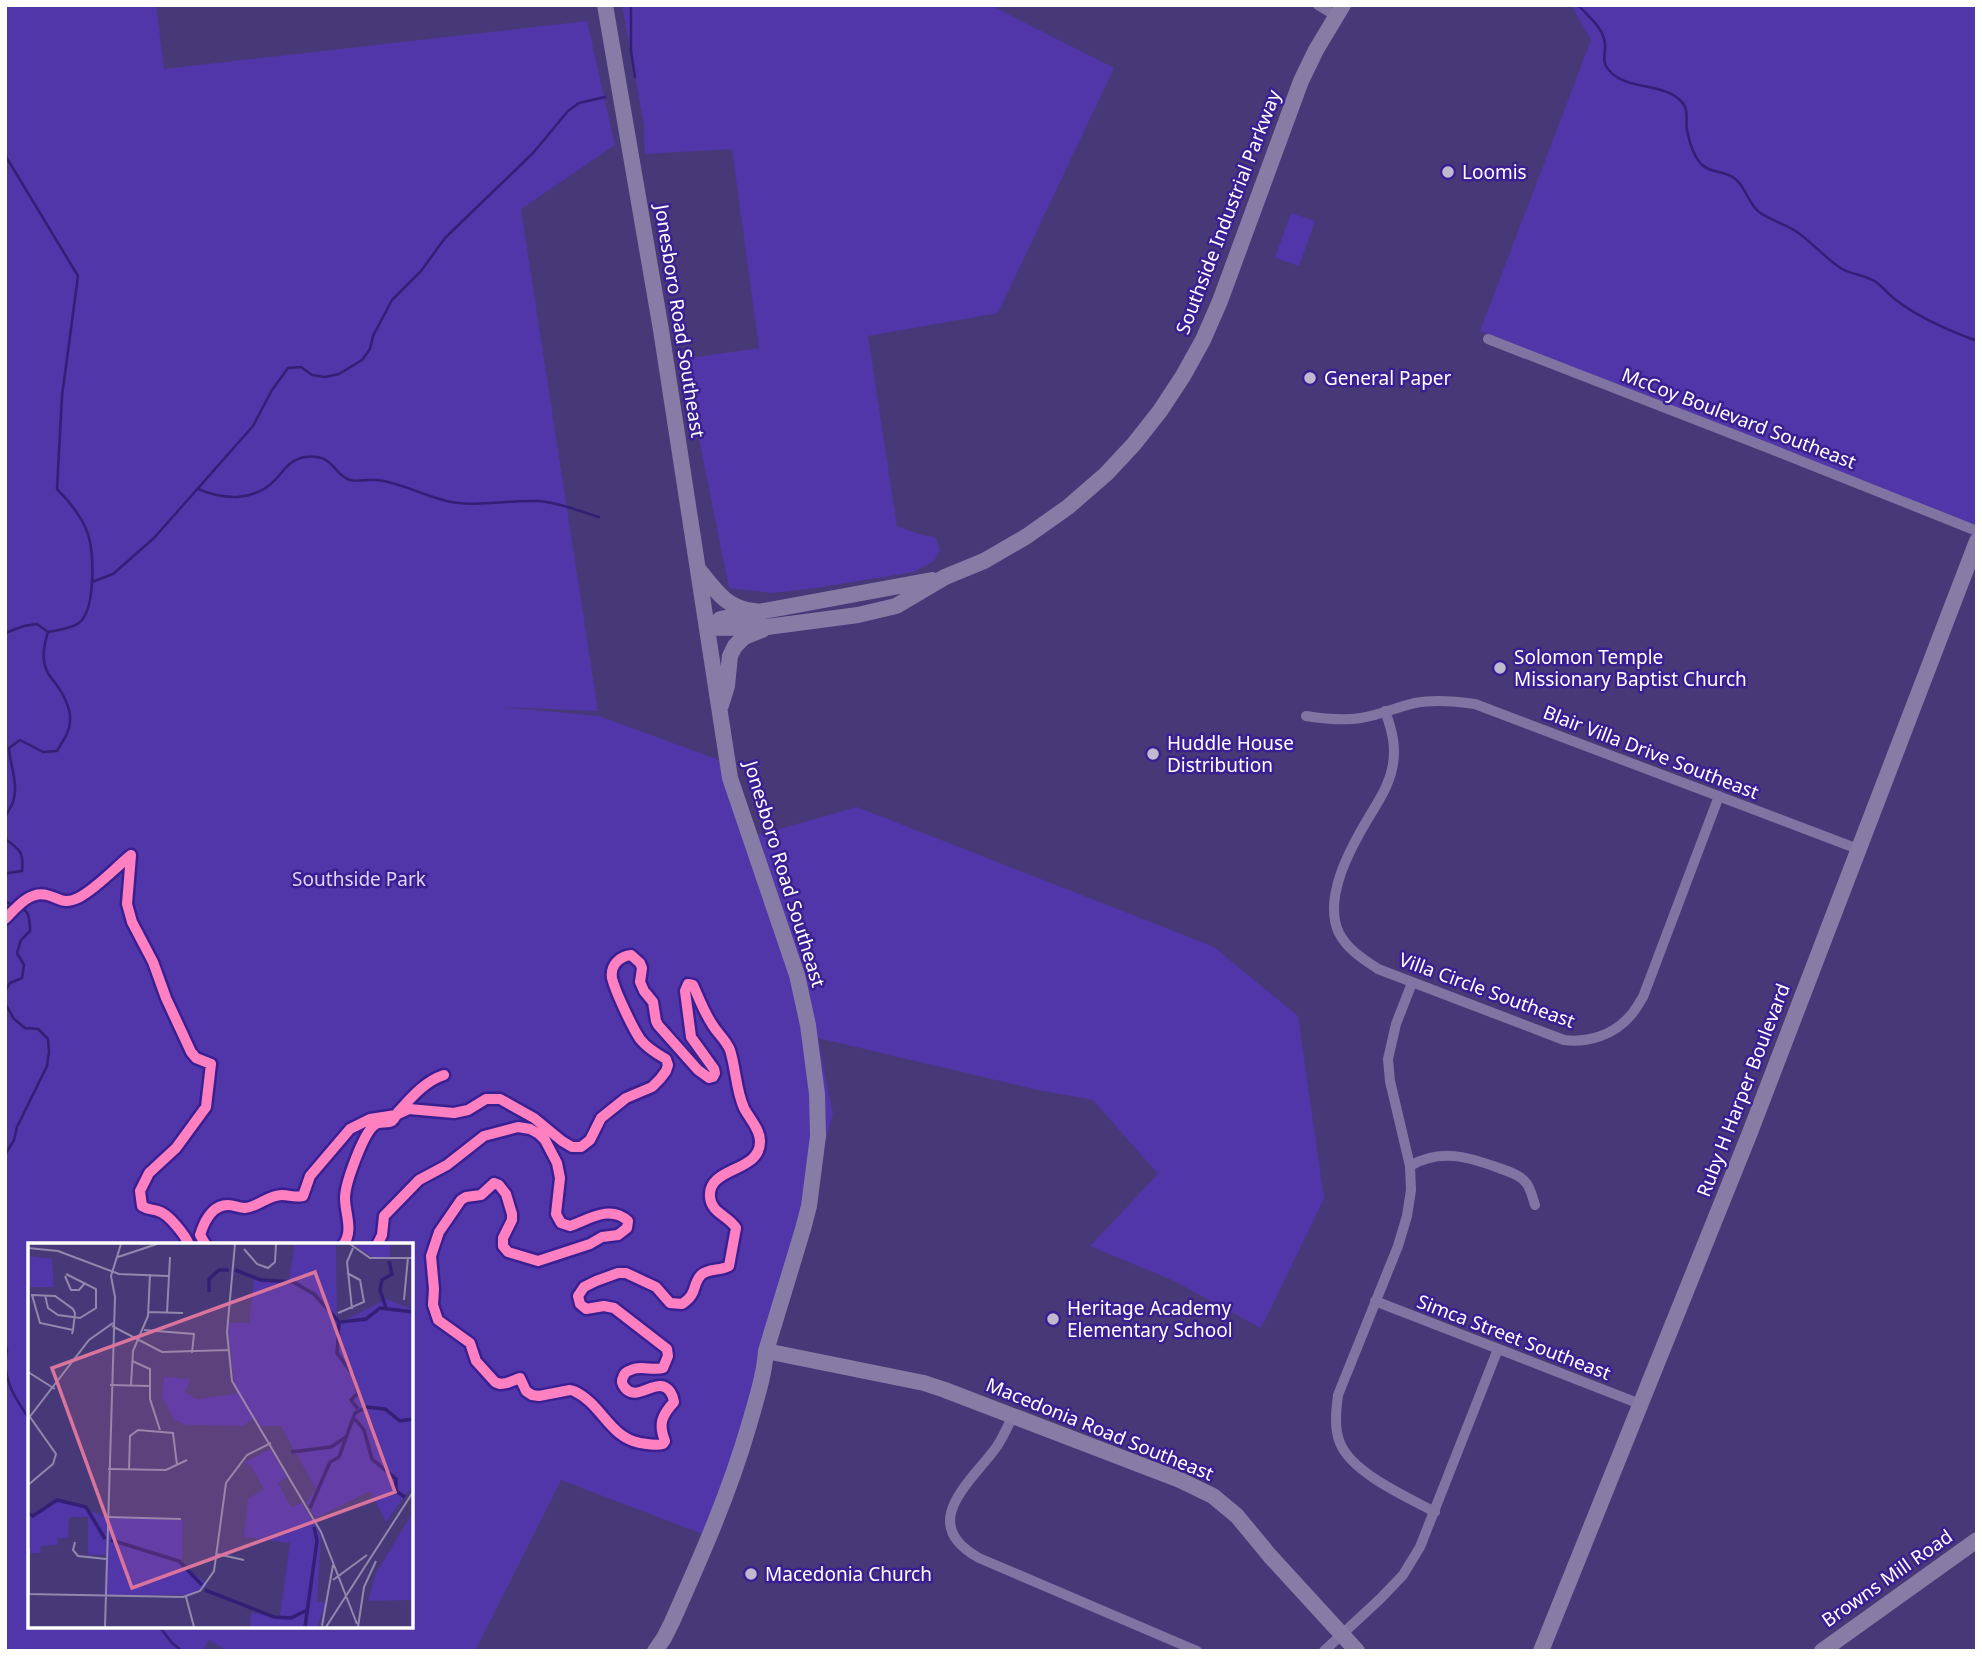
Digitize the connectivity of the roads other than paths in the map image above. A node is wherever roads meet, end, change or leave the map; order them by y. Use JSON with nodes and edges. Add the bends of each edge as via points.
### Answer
{"nodes":[{"id":1,"x":605,"y":5,"type":"edge"},
{"id":2,"x":1318,"y":5,"type":"edge"},
{"id":3,"x":1339,"y":11,"type":"edge"},
{"id":4,"x":1488,"y":339,"type":"dead end"},
{"id":5,"x":1977,"y":531,"type":"edge"},
{"id":6,"x":1977,"y":541,"type":"edge"},
{"id":7,"x":698,"y":569,"type":"junction"},
{"id":8,"x":945,"y":577,"type":"junction"},
{"id":9,"x":810,"y":603,"type":"junction"},
{"id":10,"x":766,"y":619,"type":"junction"},
{"id":11,"x":813,"y":621,"type":"junction"},
{"id":12,"x":706,"y":625,"type":"junction"},
{"id":13,"x":720,"y":711,"type":"junction"},
{"id":14,"x":1385,"y":711,"type":"junction"},
{"id":15,"x":1306,"y":716,"type":"dead end"},
{"id":16,"x":1719,"y":796,"type":"junction"},
{"id":17,"x":1858,"y":849,"type":"junction"},
{"id":18,"x":1412,"y":983,"type":"junction"},
{"id":19,"x":1410,"y":1166,"type":"junction"},
{"id":20,"x":1535,"y":1205,"type":"dead end"},
{"id":21,"x":1376,"y":1301,"type":"junction"},
{"id":22,"x":1498,"y":1349,"type":"junction"},
{"id":23,"x":766,"y":1351,"type":"junction"},
{"id":24,"x":1640,"y":1404,"type":"junction"},
{"id":25,"x":1013,"y":1416,"type":"junction"},
{"id":26,"x":1435,"y":1512,"type":"junction"},
{"id":27,"x":1977,"y":1540,"type":"edge"},
{"id":28,"x":1342,"y":1634,"type":"junction"},
{"id":29,"x":655,"y":1651,"type":"edge"},
{"id":30,"x":1197,"y":1651,"type":"edge"},
{"id":31,"x":1324,"y":1651,"type":"edge"},
{"id":32,"x":1357,"y":1651,"type":"edge"},
{"id":33,"x":1541,"y":1651,"type":"edge"},
{"id":34,"x":1822,"y":1651,"type":"edge"}],
"edges":[{"from":1,"to":7,"type":"street","name":"Jonesboro Road Southeast"},
{"from":2,"to":3,"type":"street"},
{"from":3,"to":8,"type":"street","name":"Southside Industrial Parkway","via":[[1301,81],[1203,340],[1160,411],[1106,474],[1068,507],[984,561]]},
{"from":4,"to":5,"type":"street","name":"McCoy Boulevard Southeast"},
{"from":6,"to":17,"type":"street","name":"Ruby H Harper Boulevard"},
{"from":7,"to":10,"type":"street","via":[[725,600]]},
{"from":7,"to":12,"type":"street","name":"Jonesboro Road Southeast"},
{"from":8,"to":9,"type":"street","name":"Southside Industrial Parkway"},
{"from":8,"to":11,"type":"street","name":"Southside Industrial Parkway","via":[[896,606]]},
{"from":9,"to":10,"type":"street","name":"Southside Industrial Parkway"},
{"from":9,"to":11,"type":"street"},
{"from":10,"to":11,"type":"street","name":"Southside Industrial Parkway"},
{"from":10,"to":12,"type":"street","name":"Southside Industrial Parkway"},
{"from":10,"to":13,"type":"street","via":[[730,656]]},
{"from":12,"to":13,"type":"street","name":"Jonesboro Road Southeast"},
{"from":13,"to":23,"type":"street","name":"Jonesboro Road Southeast","via":[[730,778],[797,975],[817,1094],[818,1136],[809,1206]]},
{"from":14,"to":15,"type":"street","name":"Blair Villa Drive Southeast","via":[[1348,719]]},
{"from":14,"to":16,"type":"street","name":"Blair Villa Drive Southeast","via":[[1432,700],[1475,704]]},
{"from":14,"to":18,"type":"street","name":"Villa Circle Southeast","via":[[1394,740],[1392,771],[1342,872],[1335,914],[1339,932],[1358,956]]},
{"from":16,"to":17,"type":"street","name":"Blair Villa Drive Southeast"},
{"from":16,"to":18,"type":"street","name":"Villa Circle Southeast","via":[[1643,997],[1631,1016],[1614,1030],[1588,1041],[1563,1040]]},
{"from":17,"to":24,"type":"street","name":"Ruby H Harper Boulevard"},
{"from":18,"to":19,"type":"street","via":[[1388,1059]]},
{"from":19,"to":20,"type":"street","via":[[1434,1156],[1476,1159],[1527,1184]]},
{"from":19,"to":21,"type":"street","via":[[1407,1216]]},
{"from":21,"to":22,"type":"street","name":"Simca Street Southeast"},
{"from":21,"to":26,"type":"street","via":[[1338,1395],[1338,1438],[1346,1455],[1362,1471]]},
{"from":22,"to":24,"type":"street","name":"Simca Street Southeast"},
{"from":22,"to":26,"type":"street"},
{"from":23,"to":25,"type":"street","name":"Macedonia Road Southeast","via":[[924,1383]]},
{"from":23,"to":29,"type":"street","name":"Jonesboro Road Southeast","via":[[765,1370],[735,1474],[672,1622]]},
{"from":24,"to":33,"type":"street","name":"Ruby H Harper Boulevard"},
{"from":25,"to":28,"type":"street","name":"Macedonia Road Southeast","via":[[1213,1496],[1237,1516]]},
{"from":25,"to":30,"type":"street","via":[[996,1448],[952,1505],[951,1525],[958,1544],[979,1558]]},
{"from":26,"to":28,"type":"street","via":[[1403,1575]]},
{"from":27,"to":34,"type":"street","name":"Browns Mill Road"},
{"from":28,"to":31,"type":"street"},
{"from":28,"to":32,"type":"street","name":"Macedonia Road Southeast"}]}
